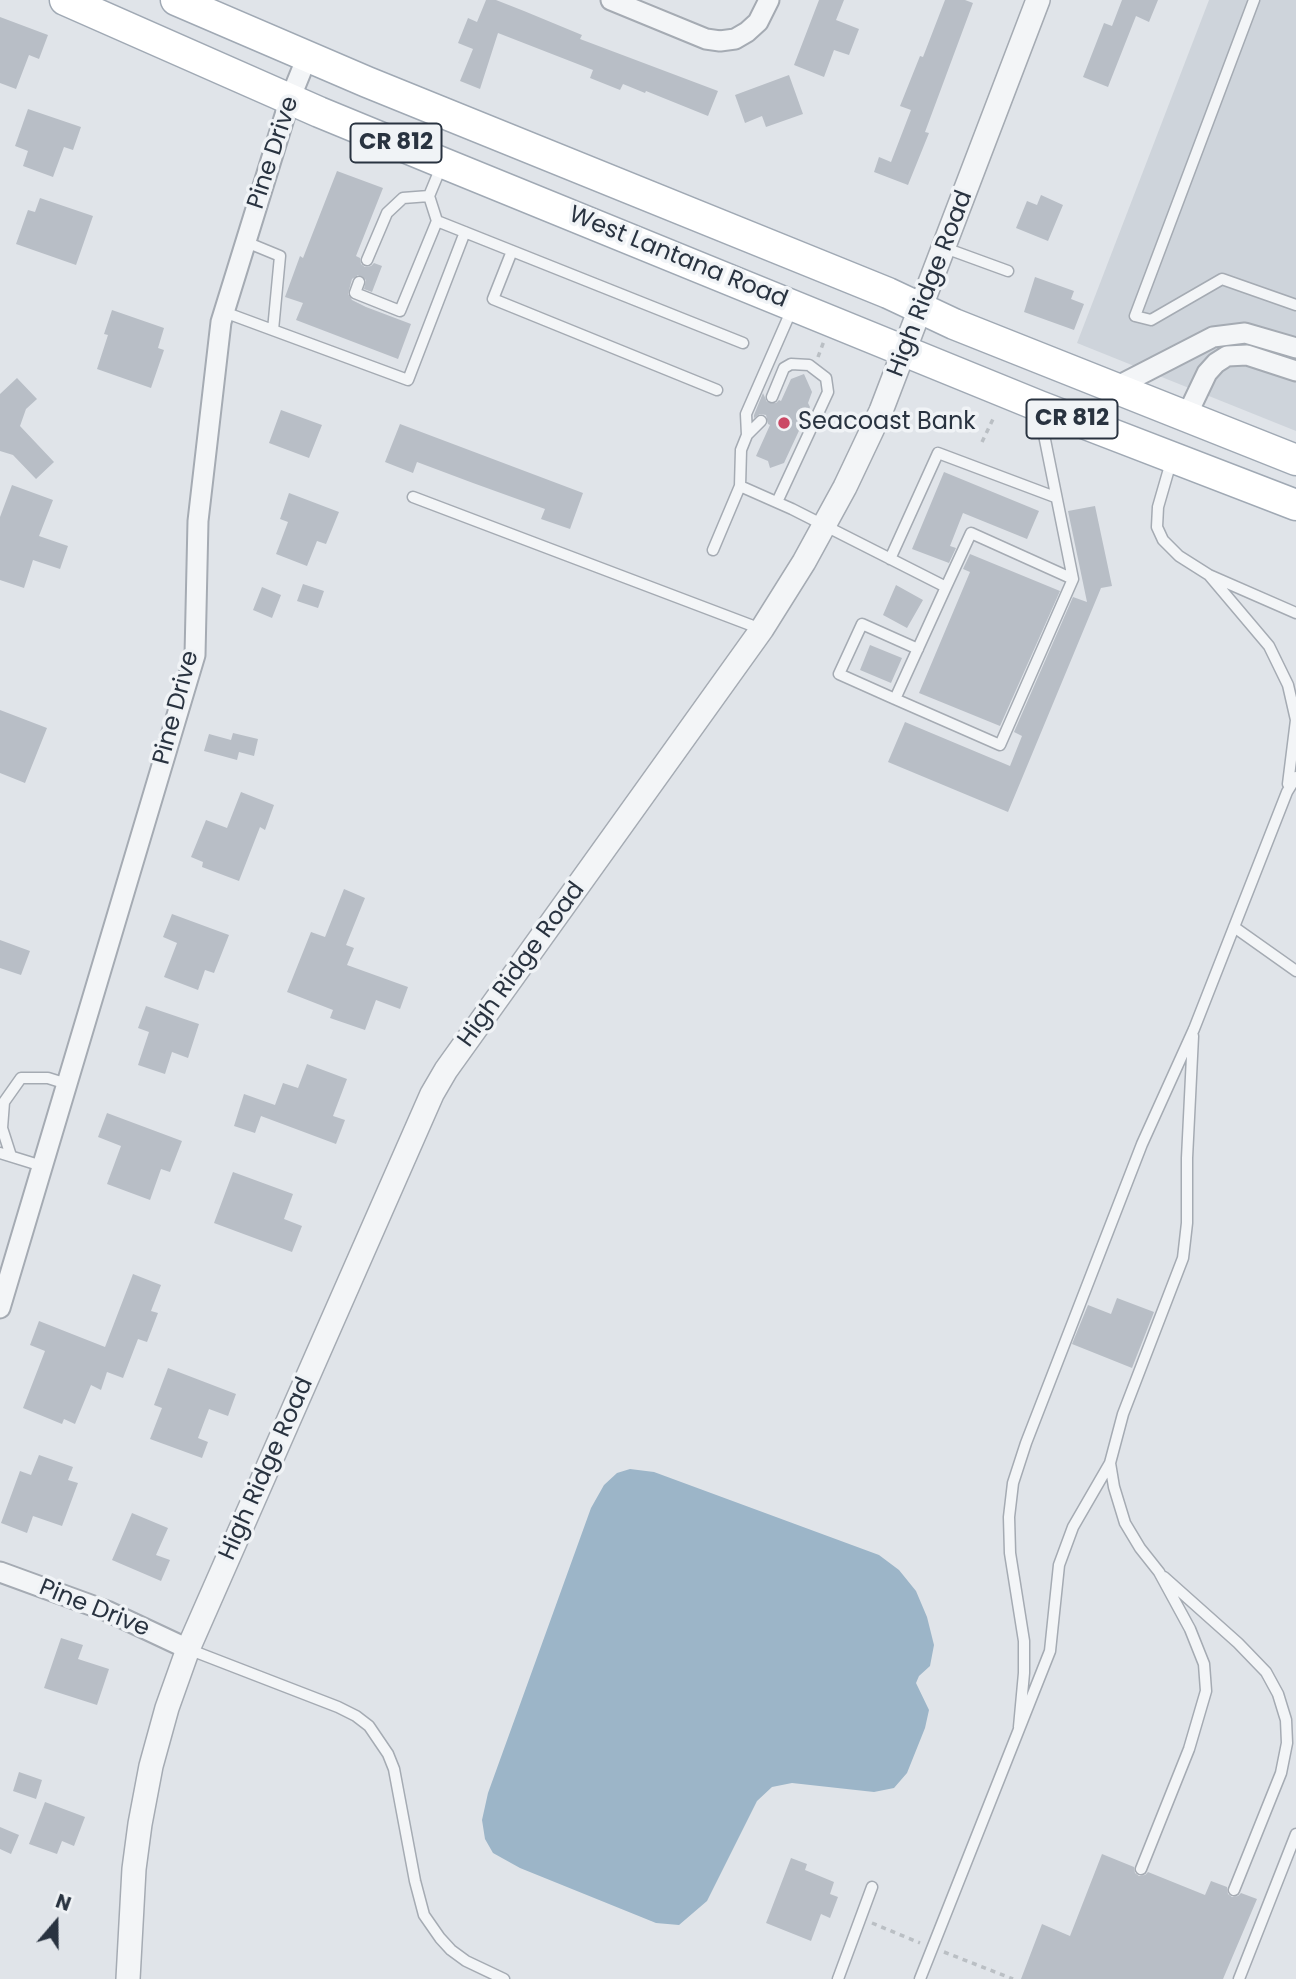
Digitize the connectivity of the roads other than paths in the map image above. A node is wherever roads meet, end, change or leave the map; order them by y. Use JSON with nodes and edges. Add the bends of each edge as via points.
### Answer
{"nodes":[{"id":1,"x":65,"y":0,"type":"edge"},
{"id":2,"x":176,"y":0,"type":"edge"},
{"id":3,"x":611,"y":0,"type":"edge"},
{"id":4,"x":769,"y":0,"type":"edge"},
{"id":5,"x":1038,"y":0,"type":"edge"},
{"id":6,"x":1254,"y":0,"type":"edge"},
{"id":7,"x":106,"y":8,"type":"edge"},
{"id":8,"x":307,"y":57,"type":"junction"},
{"id":9,"x":290,"y":99,"type":"junction"},
{"id":10,"x":443,"y":163,"type":"junction"},
{"id":11,"x":429,"y":196,"type":"junction"},
{"id":12,"x":437,"y":221,"type":"junction"},
{"id":13,"x":465,"y":232,"type":"junction"},
{"id":14,"x":246,"y":242,"type":"junction"},
{"id":15,"x":945,"y":248,"type":"junction"},
{"id":16,"x":512,"y":251,"type":"junction"},
{"id":17,"x":367,"y":260,"type":"dead end"},
{"id":18,"x":1008,"y":271,"type":"dead end"},
{"id":19,"x":359,"y":282,"type":"dead end"},
{"id":20,"x":794,"y":305,"type":"junction"},
{"id":21,"x":1296,"y":305,"type":"edge"},
{"id":22,"x":921,"y":309,"type":"junction"},
{"id":23,"x":224,"y":312,"type":"junction"},
{"id":24,"x":273,"y":330,"type":"junction"},
{"id":25,"x":743,"y":343,"type":"dead end"},
{"id":26,"x":1296,"y":348,"type":"edge"},
{"id":27,"x":904,"y":350,"type":"junction"},
{"id":28,"x":1296,"y":371,"type":"edge"},
{"id":29,"x":1114,"y":388,"type":"junction"},
{"id":30,"x":717,"y":390,"type":"dead end"},
{"id":31,"x":772,"y":397,"type":"dead end"},
{"id":32,"x":1039,"y":406,"type":"junction"},
{"id":33,"x":1186,"y":417,"type":"junction"},
{"id":34,"x":761,"y":421,"type":"dead end"},
{"id":35,"x":747,"y":435,"type":"junction"},
{"id":36,"x":1172,"y":458,"type":"junction"},
{"id":37,"x":1296,"y":460,"type":"edge"},
{"id":38,"x":740,"y":486,"type":"junction"},
{"id":39,"x":1055,"y":496,"type":"junction"},
{"id":40,"x":413,"y":498,"type":"dead end"},
{"id":41,"x":776,"y":502,"type":"junction"},
{"id":42,"x":1296,"y":505,"type":"edge"},
{"id":43,"x":824,"y":526,"type":"junction"},
{"id":44,"x":713,"y":550,"type":"dead end"},
{"id":45,"x":890,"y":559,"type":"junction"},
{"id":46,"x":1209,"y":575,"type":"junction"},
{"id":47,"x":1073,"y":579,"type":"junction"},
{"id":48,"x":946,"y":587,"type":"junction"},
{"id":49,"x":1296,"y":613,"type":"edge"},
{"id":50,"x":762,"y":629,"type":"junction"},
{"id":51,"x":918,"y":649,"type":"junction"},
{"id":52,"x":895,"y":699,"type":"junction"},
{"id":53,"x":1296,"y":777,"type":"edge"},
{"id":54,"x":1287,"y":792,"type":"junction"},
{"id":55,"x":1234,"y":927,"type":"junction"},
{"id":56,"x":1296,"y":971,"type":"edge"},
{"id":57,"x":1194,"y":1029,"type":"junction"},
{"id":58,"x":66,"y":1084,"type":"junction"},
{"id":59,"x":5,"y":1155,"type":"edge"},
{"id":60,"x":42,"y":1166,"type":"junction"},
{"id":61,"x":0,"y":1308,"type":"edge"},
{"id":62,"x":1110,"y":1463,"type":"junction"},
{"id":63,"x":0,"y":1572,"type":"edge"},
{"id":64,"x":1158,"y":1572,"type":"junction"},
{"id":65,"x":188,"y":1649,"type":"junction"},
{"id":66,"x":1019,"y":1727,"type":"junction"},
{"id":67,"x":1296,"y":1834,"type":"edge"},
{"id":68,"x":1142,"y":1869,"type":"dead end"},
{"id":69,"x":872,"y":1887,"type":"dead end"},
{"id":70,"x":1234,"y":1890,"type":"dead end"},
{"id":71,"x":128,"y":1979,"type":"edge"},
{"id":72,"x":504,"y":1979,"type":"edge"},
{"id":73,"x":838,"y":1979,"type":"edge"},
{"id":74,"x":920,"y":1979,"type":"edge"},
{"id":75,"x":1239,"y":1979,"type":"edge"}],
"edges":[{"from":1,"to":7,"type":"main road","name":"West Lantana Road","number":"CR 812"},
{"from":2,"to":8,"type":"main road","name":"West Lantana Road","number":"CR 812"},
{"from":3,"to":4,"type":"street","via":[[720,41],[747,32]]},
{"from":5,"to":15,"type":"street","name":"High Ridge Road"},
{"from":6,"to":21,"type":"lane","via":[[1135,316],[1151,320],[1222,279]]},
{"from":7,"to":9,"type":"main road","name":"West Lantana Road","number":"CR 812"},
{"from":8,"to":9,"type":"street","name":"Pine Drive"},
{"from":8,"to":22,"type":"main road","name":"West Lantana Road","number":"CR 812"},
{"from":9,"to":10,"type":"main road","name":"West Lantana Road","number":"CR 812"},
{"from":9,"to":14,"type":"street","name":"Pine Drive"},
{"from":10,"to":11,"type":"lane"},
{"from":10,"to":20,"type":"main road","name":"West Lantana Road","number":"CR 812"},
{"from":11,"to":12,"type":"lane"},
{"from":11,"to":17,"type":"lane","via":[[403,198],[387,213]]},
{"from":12,"to":13,"type":"lane"},
{"from":12,"to":19,"type":"lane","via":[[400,311],[355,293]]},
{"from":13,"to":16,"type":"lane"},
{"from":13,"to":24,"type":"lane","via":[[408,380]]},
{"from":14,"to":23,"type":"street","name":"Pine Drive"},
{"from":14,"to":24,"type":"lane","via":[[280,257]]},
{"from":15,"to":18,"type":"lane"},
{"from":15,"to":22,"type":"street","name":"High Ridge Road"},
{"from":16,"to":25,"type":"lane"},
{"from":16,"to":30,"type":"lane","via":[[493,299]]},
{"from":20,"to":27,"type":"main road","name":"West Lantana Road","number":"CR 812"},
{"from":20,"to":35,"type":"lane","via":[[746,414]]},
{"from":22,"to":27,"type":"street","name":"High Ridge Road"},
{"from":22,"to":29,"type":"main road","name":"West Lantana Road","number":"CR 812"},
{"from":23,"to":24,"type":"lane"},
{"from":23,"to":58,"type":"street","name":"Pine Drive","via":[[198,521],[195,655]]},
{"from":26,"to":29,"type":"street","via":[[1245,333],[1213,337]]},
{"from":27,"to":32,"type":"main road","name":"West Lantana Road","number":"CR 812"},
{"from":27,"to":43,"type":"street","name":"High Ridge Road","via":[[881,411]]},
{"from":28,"to":33,"type":"street","via":[[1247,355],[1227,356],[1207,373]]},
{"from":29,"to":33,"type":"main road","name":"West Lantana Road","number":"CR 812"},
{"from":31,"to":41,"type":"lane","via":[[784,368],[792,364],[809,365],[826,378],[828,392]]},
{"from":32,"to":36,"type":"main road","name":"West Lantana Road","number":"CR 812"},
{"from":32,"to":39,"type":"lane"},
{"from":33,"to":36,"type":"main road"},
{"from":33,"to":37,"type":"main road","name":"West Lantana Road","number":"CR 812"},
{"from":34,"to":35,"type":"lane"},
{"from":35,"to":38,"type":"lane","via":[[741,450]]},
{"from":36,"to":42,"type":"main road","name":"West Lantana Road","number":"CR 812"},
{"from":36,"to":46,"type":"lane","via":[[1157,507],[1157,527],[1179,556]]},
{"from":38,"to":41,"type":"lane"},
{"from":38,"to":44,"type":"lane"},
{"from":39,"to":45,"type":"lane","via":[[938,453]]},
{"from":39,"to":47,"type":"lane"},
{"from":40,"to":50,"type":"lane"},
{"from":41,"to":43,"type":"lane"},
{"from":43,"to":45,"type":"lane"},
{"from":43,"to":50,"type":"street","name":"High Ridge Road"},
{"from":45,"to":48,"type":"lane"},
{"from":46,"to":49,"type":"lane"},
{"from":46,"to":54,"type":"lane","via":[[1269,646],[1288,685],[1296,720]]},
{"from":47,"to":48,"type":"lane","via":[[971,533]]},
{"from":47,"to":52,"type":"lane","via":[[1000,745]]},
{"from":48,"to":51,"type":"lane"},
{"from":50,"to":65,"type":"street","name":"High Ridge Road","via":[[432,1094]]},
{"from":51,"to":52,"type":"lane"},
{"from":51,"to":52,"type":"lane","via":[[862,624],[856,637],[839,674]]},
{"from":53,"to":54,"type":"lane"},
{"from":54,"to":55,"type":"lane"},
{"from":55,"to":56,"type":"lane"},
{"from":55,"to":57,"type":"lane"},
{"from":57,"to":62,"type":"lane","via":[[1183,1258],[1123,1414]]},
{"from":57,"to":66,"type":"lane","via":[[1142,1144],[1013,1483],[1010,1553],[1024,1641]]},
{"from":58,"to":59,"type":"lane","via":[[21,1078],[4,1102]]},
{"from":58,"to":60,"type":"street","name":"Pine Drive"},
{"from":59,"to":60,"type":"lane"},
{"from":60,"to":61,"type":"street","name":"Pine Drive"},
{"from":62,"to":64,"type":"lane","via":[[1125,1523]]},
{"from":62,"to":66,"type":"lane","via":[[1073,1527],[1059,1565],[1050,1651]]},
{"from":63,"to":65,"type":"street","name":"Pine Drive","via":[[107,1611]]},
{"from":64,"to":68,"type":"lane","via":[[1195,1641],[1204,1664],[1206,1690],[1189,1749]]},
{"from":64,"to":70,"type":"lane","via":[[1266,1672],[1286,1720],[1287,1743],[1280,1773]]},
{"from":65,"to":71,"type":"street","name":"High Ridge Road","via":[[151,1766],[140,1824]]},
{"from":65,"to":72,"type":"lane","via":[[338,1707],[369,1726],[394,1769],[424,1915],[451,1950]]},
{"from":66,"to":74,"type":"lane"},
{"from":67,"to":75,"type":"lane"},
{"from":69,"to":73,"type":"lane"}]}
